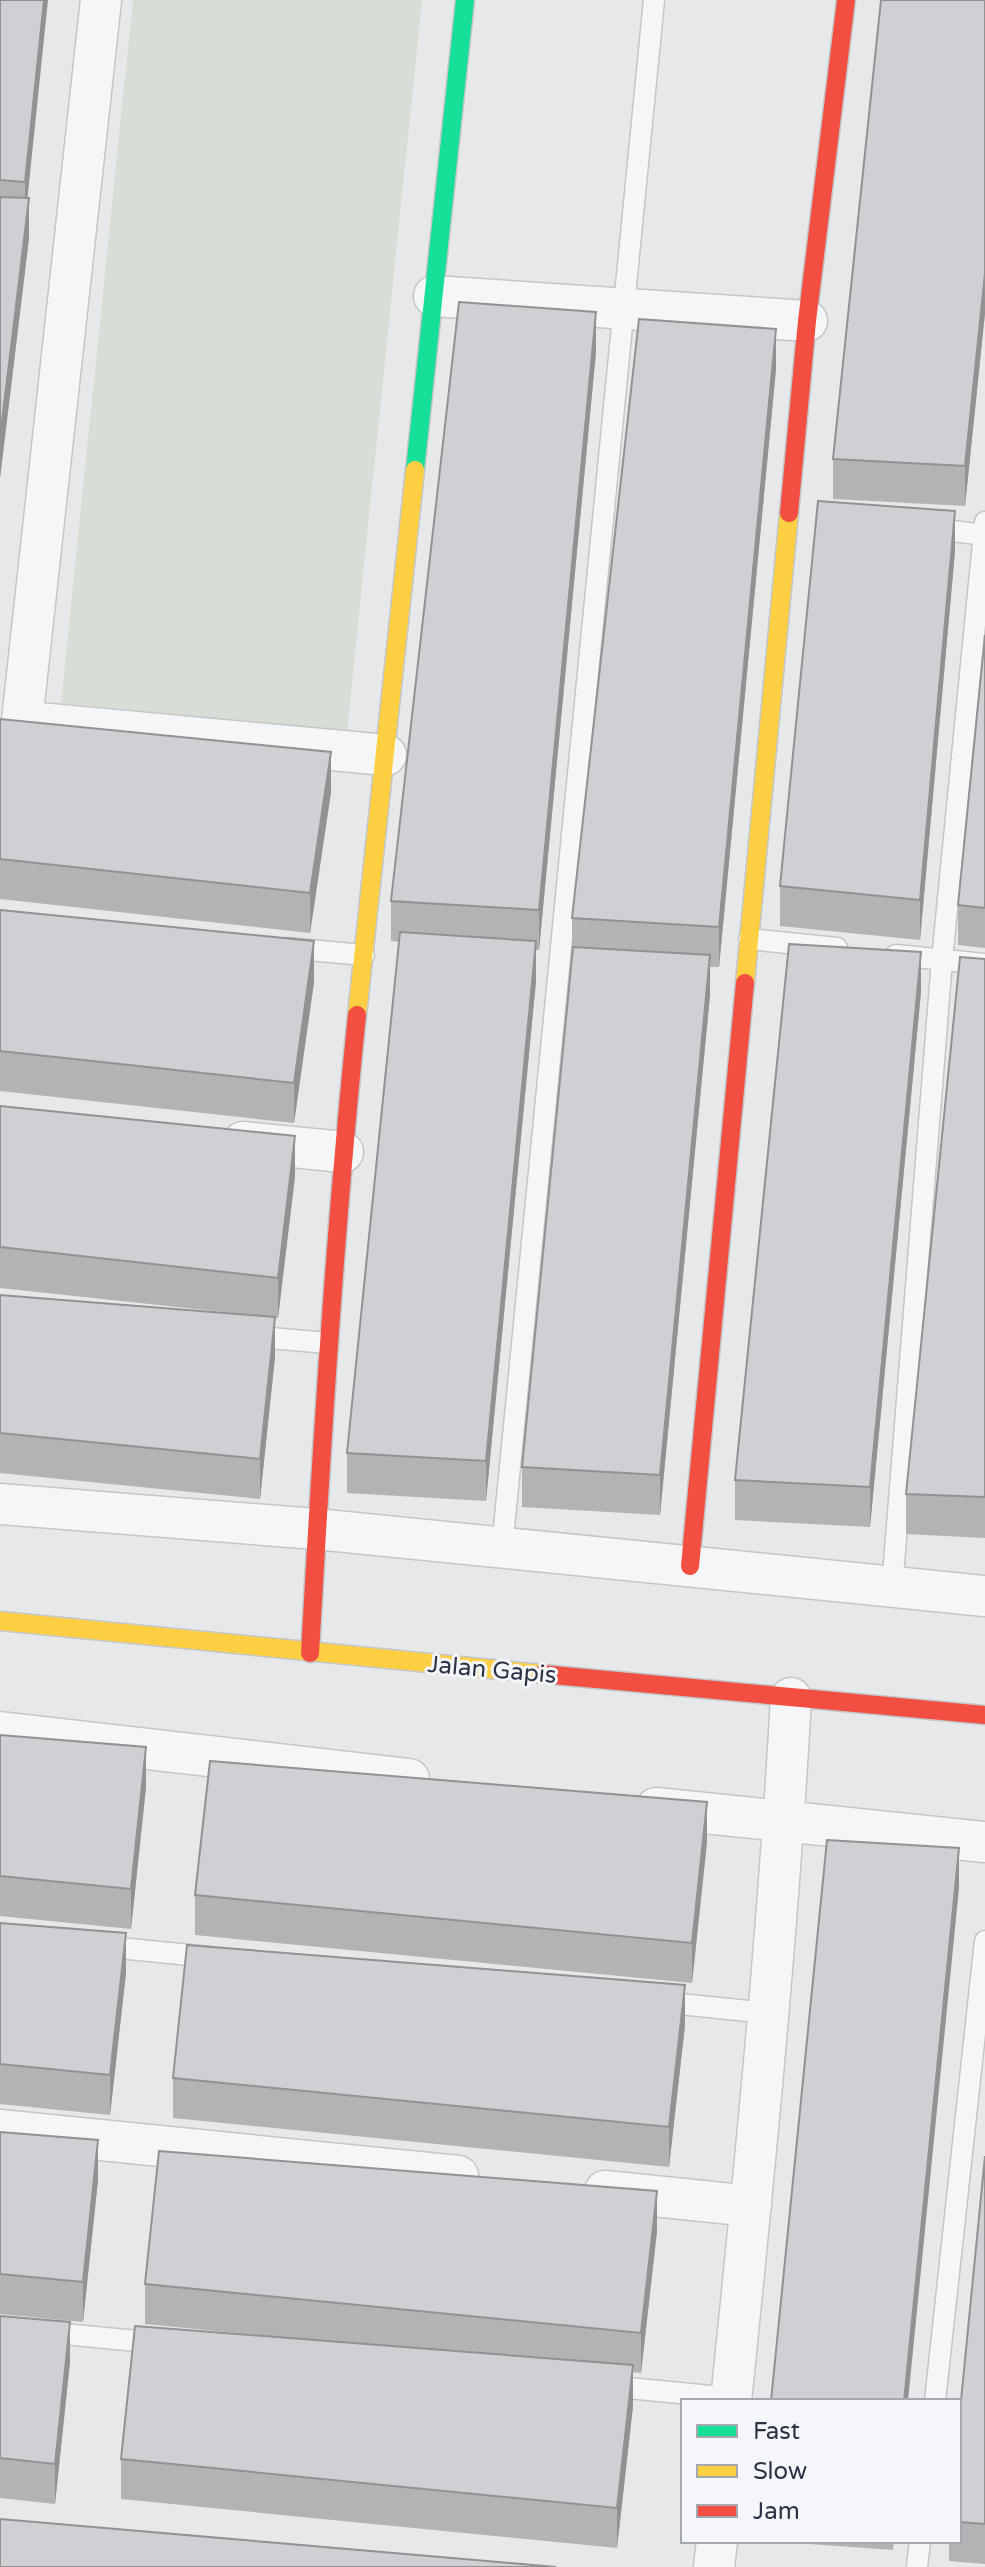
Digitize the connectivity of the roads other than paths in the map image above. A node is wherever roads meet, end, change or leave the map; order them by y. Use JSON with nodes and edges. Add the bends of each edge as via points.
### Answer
{"nodes":[{"id":1,"x":101,"y":0,"type":"edge"},
{"id":2,"x":465,"y":0,"type":"edge"},
{"id":3,"x":654,"y":0,"type":"edge"},
{"id":4,"x":846,"y":0,"type":"edge"},
{"id":5,"x":434,"y":296,"type":"junction"},
{"id":6,"x":622,"y":309,"type":"junction"},
{"id":7,"x":807,"y":321,"type":"junction"},
{"id":8,"x":909,"y":526,"type":"edge"},
{"id":9,"x":985,"y":530,"type":"edge"},
{"id":10,"x":11,"y":720,"type":"edge"},
{"id":11,"x":386,"y":755,"type":"junction"},
{"id":12,"x":749,"y":939,"type":"junction"},
{"id":13,"x":269,"y":946,"type":"edge"},
{"id":14,"x":853,"y":950,"type":"edge"},
{"id":15,"x":883,"y":953,"type":"edge"},
{"id":16,"x":364,"y":955,"type":"junction"},
{"id":17,"x":942,"y":960,"type":"junction"},
{"id":18,"x":985,"y":964,"type":"edge"},
{"id":19,"x":203,"y":1138,"type":"edge"},
{"id":20,"x":343,"y":1152,"type":"junction"},
{"id":21,"x":234,"y":1334,"type":"edge"},
{"id":22,"x":328,"y":1343,"type":"junction"},
{"id":23,"x":0,"y":1504,"type":"edge"},
{"id":24,"x":316,"y":1529,"type":"junction"},
{"id":25,"x":502,"y":1548,"type":"junction"},
{"id":26,"x":690,"y":1566,"type":"junction"},
{"id":27,"x":892,"y":1588,"type":"junction"},
{"id":28,"x":985,"y":1596,"type":"edge"},
{"id":29,"x":0,"y":1621,"type":"edge"},
{"id":30,"x":310,"y":1653,"type":"junction"},
{"id":31,"x":791,"y":1698,"type":"junction"},
{"id":32,"x":980,"y":1712,"type":"edge"},
{"id":33,"x":0,"y":1732,"type":"edge"},
{"id":34,"x":439,"y":1783,"type":"edge"},
{"id":35,"x":627,"y":1805,"type":"edge"},
{"id":36,"x":784,"y":1823,"type":"junction"},
{"id":37,"x":985,"y":1842,"type":"edge"},
{"id":38,"x":985,"y":1941,"type":"edge"},
{"id":39,"x":78,"y":1944,"type":"edge"},
{"id":40,"x":235,"y":1960,"type":"edge"},
{"id":41,"x":642,"y":2000,"type":"edge"},
{"id":42,"x":768,"y":2013,"type":"junction"},
{"id":43,"x":0,"y":2130,"type":"edge"},
{"id":44,"x":501,"y":2180,"type":"edge"},
{"id":45,"x":563,"y":2187,"type":"edge"},
{"id":46,"x":751,"y":2206,"type":"junction"},
{"id":47,"x":0,"y":2328,"type":"edge"},
{"id":48,"x":175,"y":2345,"type":"edge"},
{"id":49,"x":588,"y":2384,"type":"edge"},
{"id":50,"x":722,"y":2399,"type":"edge"},
{"id":51,"x":731,"y":2399,"type":"edge"},
{"id":52,"x":935,"y":2399,"type":"edge"},
{"id":53,"x":717,"y":2543,"type":"edge"},
{"id":54,"x":920,"y":2543,"type":"edge"},
{"id":55,"x":714,"y":2567,"type":"edge"},
{"id":56,"x":917,"y":2567,"type":"edge"}],
"edges":[{"from":1,"to":10,"type":"street"},
{"from":2,"to":5,"type":"street"},
{"from":3,"to":6,"type":"lane"},
{"from":4,"to":7,"type":"street"},
{"from":5,"to":6,"type":"street"},
{"from":5,"to":11,"type":"street"},
{"from":6,"to":7,"type":"street"},
{"from":6,"to":25,"type":"lane"},
{"from":7,"to":12,"type":"street","via":[[797,514]]},
{"from":8,"to":9,"type":"lane"},
{"from":9,"to":17,"type":"lane"},
{"from":10,"to":11,"type":"street"},
{"from":11,"to":16,"type":"street"},
{"from":12,"to":14,"type":"lane"},
{"from":12,"to":26,"type":"street"},
{"from":13,"to":16,"type":"lane"},
{"from":15,"to":17,"type":"lane"},
{"from":16,"to":20,"type":"street"},
{"from":17,"to":18,"type":"lane"},
{"from":17,"to":27,"type":"lane"},
{"from":19,"to":20,"type":"street"},
{"from":20,"to":22,"type":"street"},
{"from":21,"to":22,"type":"lane"},
{"from":22,"to":24,"type":"street"},
{"from":23,"to":24,"type":"street"},
{"from":24,"to":25,"type":"street"},
{"from":24,"to":30,"type":"street"},
{"from":25,"to":26,"type":"street"},
{"from":26,"to":27,"type":"street"},
{"from":27,"to":28,"type":"street"},
{"from":29,"to":30,"type":"street","name":"Jalan Gapis"},
{"from":30,"to":31,"type":"street","name":"Jalan Gapis"},
{"from":31,"to":32,"type":"street","name":"Jalan Gapis"},
{"from":31,"to":36,"type":"street"},
{"from":33,"to":34,"type":"street"},
{"from":35,"to":36,"type":"street"},
{"from":36,"to":37,"type":"street"},
{"from":36,"to":42,"type":"street"},
{"from":38,"to":52,"type":"lane"},
{"from":39,"to":40,"type":"lane"},
{"from":41,"to":42,"type":"lane"},
{"from":42,"to":46,"type":"street"},
{"from":43,"to":44,"type":"street"},
{"from":45,"to":46,"type":"street"},
{"from":46,"to":51,"type":"street"},
{"from":47,"to":48,"type":"lane"},
{"from":49,"to":50,"type":"lane"},
{"from":53,"to":55,"type":"street"},
{"from":54,"to":56,"type":"lane"}]}
